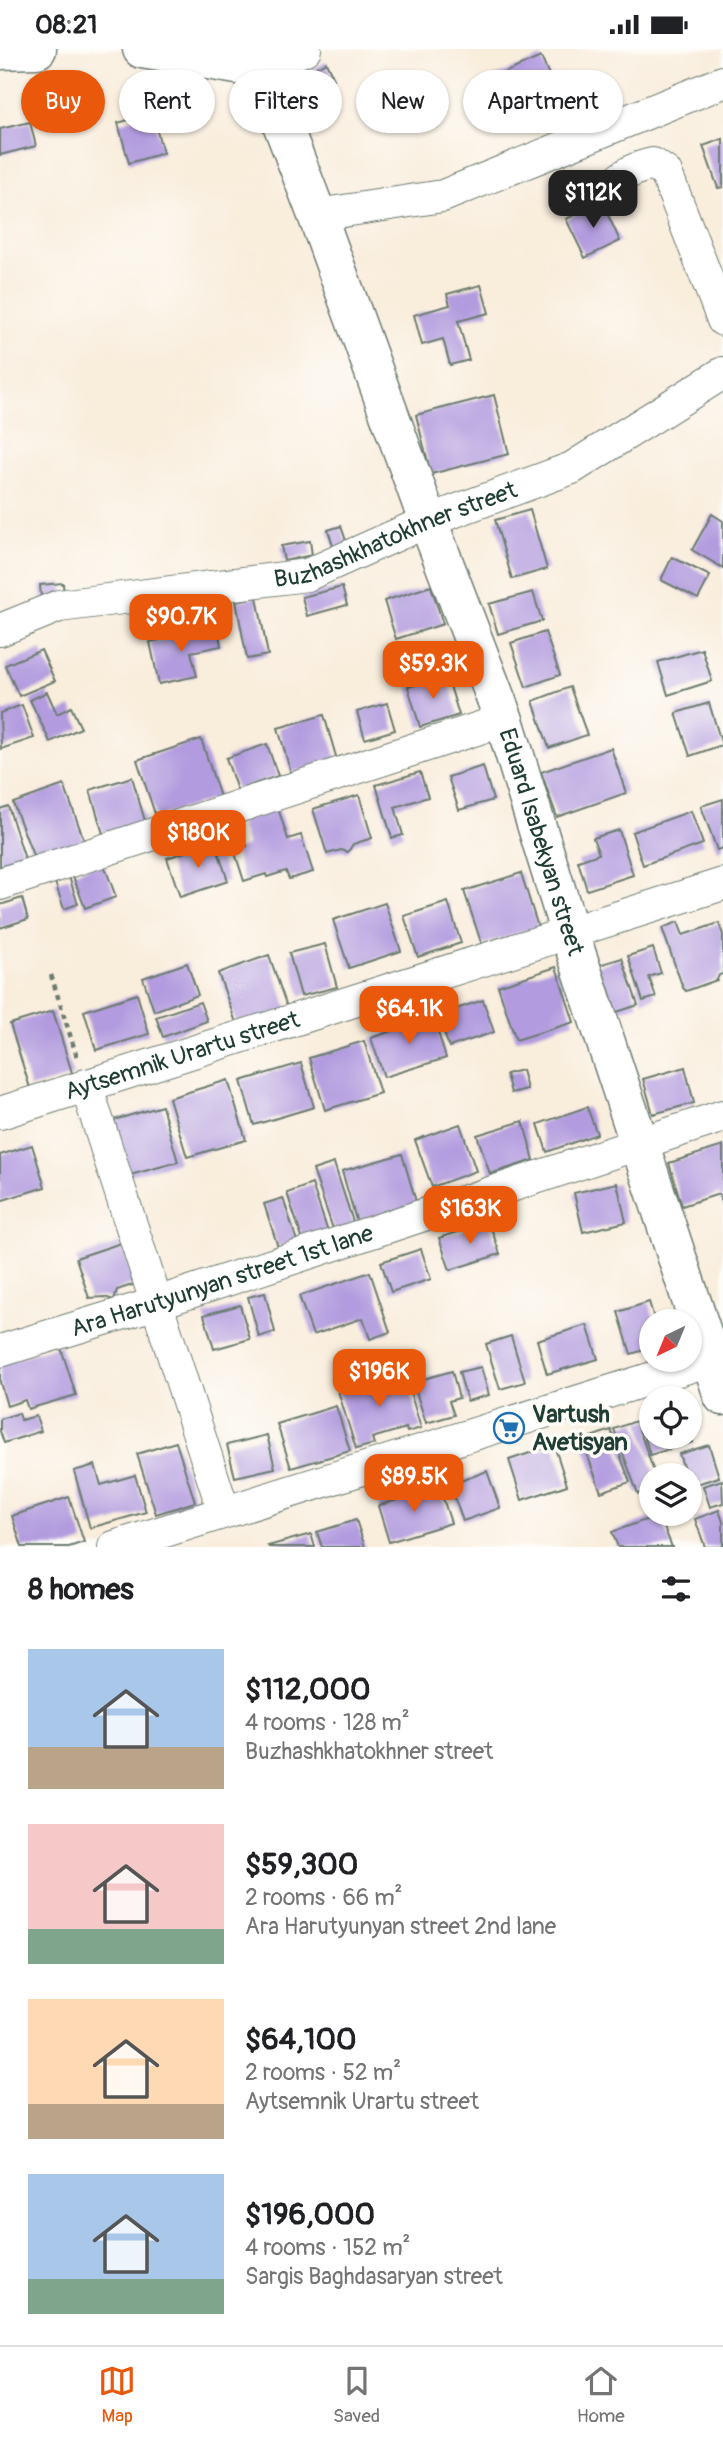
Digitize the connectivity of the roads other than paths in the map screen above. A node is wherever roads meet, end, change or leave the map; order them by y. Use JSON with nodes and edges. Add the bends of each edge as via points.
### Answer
{"nodes":[{"id":1,"x":37,"y":49,"type":"edge"},
{"id":2,"x":142,"y":49,"type":"edge"},
{"id":3,"x":305,"y":49,"type":"edge"},
{"id":4,"x":0,"y":50,"type":"edge"},
{"id":5,"x":261,"y":69,"type":"junction"},
{"id":6,"x":723,"y":82,"type":"edge"},
{"id":7,"x":606,"y":192,"type":"dead end"},
{"id":8,"x":317,"y":215,"type":"junction"},
{"id":9,"x":723,"y":320,"type":"edge"},
{"id":10,"x":723,"y":373,"type":"edge"},
{"id":11,"x":429,"y":521,"type":"junction"},
{"id":12,"x":0,"y":630,"type":"edge"},
{"id":13,"x":504,"y":720,"type":"junction"},
{"id":14,"x":0,"y":884,"type":"edge"},
{"id":15,"x":723,"y":884,"type":"edge"},
{"id":16,"x":569,"y":931,"type":"junction"},
{"id":17,"x":86,"y":1085,"type":"junction"},
{"id":18,"x":0,"y":1112,"type":"edge"},
{"id":19,"x":723,"y":1116,"type":"edge"},
{"id":20,"x":640,"y":1142,"type":"junction"},
{"id":21,"x":157,"y":1303,"type":"junction"},
{"id":22,"x":0,"y":1351,"type":"edge"},
{"id":23,"x":717,"y":1358,"type":"edge"},
{"id":24,"x":723,"y":1396,"type":"edge"},
{"id":25,"x":224,"y":1512,"type":"junction"},
{"id":26,"x":114,"y":1547,"type":"edge"}],
"edges":[{"from":1,"to":4,"type":"main road"},
{"from":2,"to":5,"type":"main road"},
{"from":3,"to":5,"type":"street"},
{"from":5,"to":8,"type":"main road","name":"Eduard Isabekyan street"},
{"from":6,"to":8,"type":"street","via":[[443,196]]},
{"from":7,"to":9,"type":"street","via":[[636,167],[653,164],[666,173]]},
{"from":8,"to":11,"type":"main road","name":"Eduard Isabekyan street"},
{"from":10,"to":11,"type":"street","name":"Buzhashkhatokhner street","via":[[572,468]]},
{"from":11,"to":12,"type":"street","name":"Buzhashkhatokhner street","via":[[307,575],[59,606]]},
{"from":11,"to":13,"type":"main road","name":"Eduard Isabekyan street"},
{"from":13,"to":14,"type":"street"},
{"from":13,"to":16,"type":"main road","name":"Eduard Isabekyan street"},
{"from":15,"to":16,"type":"street","name":"Aytsemnik Urartu street"},
{"from":16,"to":17,"type":"street","name":"Aytsemnik Urartu street"},
{"from":16,"to":20,"type":"main road","name":"Eduard Isabekyan street"},
{"from":17,"to":18,"type":"street","name":"Aytsemnik Urartu street"},
{"from":17,"to":21,"type":"street"},
{"from":19,"to":20,"type":"street","name":"Ara Harutyunyan street 1st lane"},
{"from":20,"to":21,"type":"street","name":"Ara Harutyunyan street 1st lane"},
{"from":20,"to":23,"type":"main road","name":"Eduard Isabekyan street"},
{"from":21,"to":22,"type":"street","name":"Ara Harutyunyan street 1st lane"},
{"from":21,"to":25,"type":"street"},
{"from":23,"to":24,"type":"main road","name":"Eduard Isabekyan street"},
{"from":23,"to":25,"type":"street"},
{"from":25,"to":26,"type":"street"}]}
